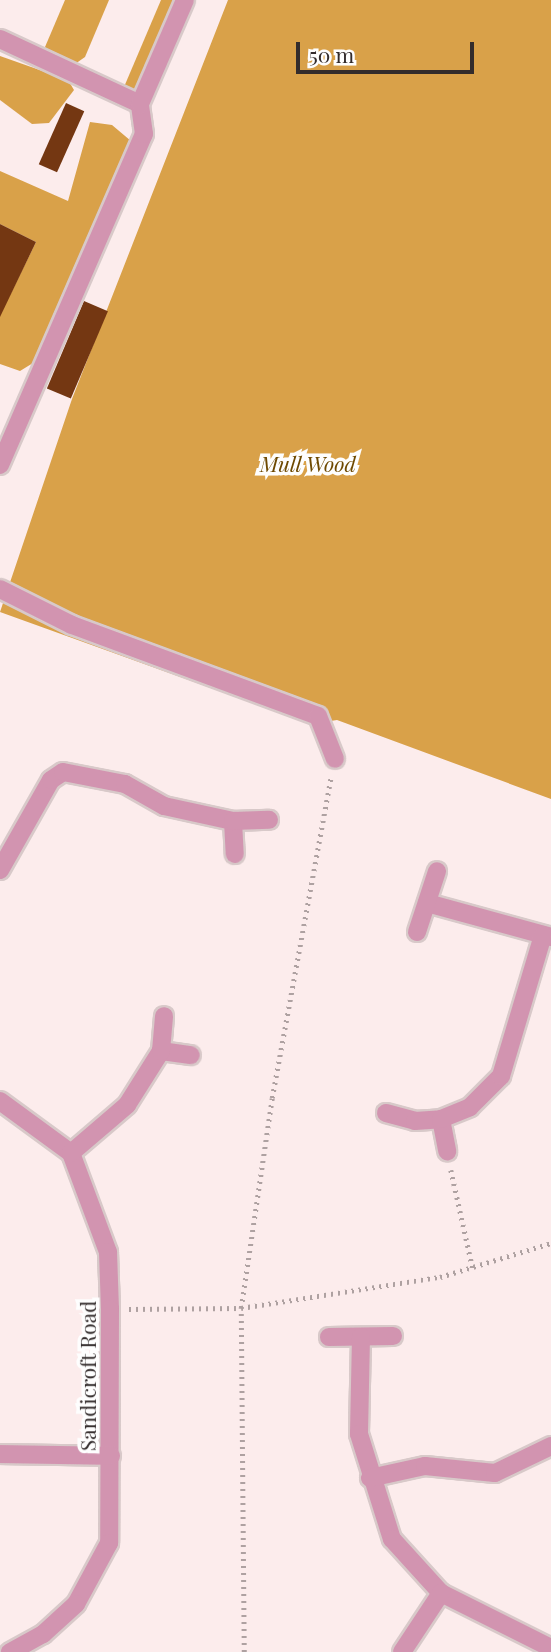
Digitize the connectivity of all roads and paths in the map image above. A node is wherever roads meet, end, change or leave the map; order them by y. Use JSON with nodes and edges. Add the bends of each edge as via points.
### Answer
{"nodes":[{"id":1,"x":185,"y":0,"type":"edge"},
{"id":2,"x":0,"y":40,"type":"edge"},
{"id":3,"x":140,"y":104,"type":"junction"},
{"id":4,"x":0,"y":465,"type":"edge"},
{"id":5,"x":0,"y":589,"type":"edge"},
{"id":6,"x":335,"y":759,"type":"joint"},
{"id":7,"x":270,"y":820,"type":"dead end"},
{"id":8,"x":233,"y":821,"type":"junction"},
{"id":9,"x":236,"y":854,"type":"dead end"},
{"id":10,"x":0,"y":870,"type":"edge"},
{"id":11,"x":437,"y":871,"type":"dead end"},
{"id":12,"x":427,"y":903,"type":"junction"},
{"id":13,"x":417,"y":932,"type":"dead end"},
{"id":14,"x":547,"y":936,"type":"edge"},
{"id":15,"x":164,"y":1016,"type":"dead end"},
{"id":16,"x":161,"y":1052,"type":"junction"},
{"id":17,"x":191,"y":1055,"type":"dead end"},
{"id":18,"x":0,"y":1101,"type":"edge"},
{"id":19,"x":386,"y":1113,"type":"dead end"},
{"id":20,"x":442,"y":1119,"type":"junction"},
{"id":21,"x":447,"y":1151,"type":"joint"},
{"id":22,"x":71,"y":1153,"type":"junction"},
{"id":23,"x":551,"y":1242,"type":"edge"},
{"id":24,"x":473,"y":1269,"type":"junction"},
{"id":25,"x":241,"y":1308,"type":"junction"},
{"id":26,"x":110,"y":1309,"type":"junction"},
{"id":27,"x":393,"y":1336,"type":"dead end"},
{"id":28,"x":329,"y":1337,"type":"dead end"},
{"id":29,"x":361,"y":1337,"type":"junction"},
{"id":30,"x":551,"y":1446,"type":"edge"},
{"id":31,"x":0,"y":1454,"type":"edge"},
{"id":32,"x":111,"y":1457,"type":"junction"},
{"id":33,"x":370,"y":1478,"type":"junction"},
{"id":34,"x":441,"y":1593,"type":"junction"},
{"id":35,"x":551,"y":1648,"type":"edge"},
{"id":36,"x":10,"y":1652,"type":"edge"},
{"id":37,"x":244,"y":1652,"type":"edge"},
{"id":38,"x":402,"y":1652,"type":"edge"}],
"edges":[{"from":1,"to":3,"type":"street"},
{"from":2,"to":3,"type":"street"},
{"from":3,"to":4,"type":"street","via":[[144,134]]},
{"from":5,"to":6,"type":"street","via":[[72,625],[318,716]]},
{"from":6,"to":25,"type":"path","via":[[272,1098]]},
{"from":7,"to":8,"type":"street"},
{"from":8,"to":9,"type":"street"},
{"from":8,"to":10,"type":"street","via":[[164,806],[125,784],[63,772],[51,780]]},
{"from":11,"to":12,"type":"street"},
{"from":12,"to":13,"type":"street"},
{"from":12,"to":14,"type":"street"},
{"from":14,"to":20,"type":"street","via":[[501,1076],[470,1107]]},
{"from":15,"to":16,"type":"street"},
{"from":16,"to":17,"type":"street"},
{"from":16,"to":22,"type":"street","via":[[127,1105]]},
{"from":18,"to":22,"type":"street"},
{"from":19,"to":20,"type":"street","via":[[415,1121]]},
{"from":20,"to":21,"type":"street"},
{"from":21,"to":24,"type":"path"},
{"from":22,"to":26,"type":"street","name":"Sandicroft Road","via":[[108,1252]]},
{"from":23,"to":24,"type":"path"},
{"from":24,"to":25,"type":"path"},
{"from":25,"to":26,"type":"path"},
{"from":25,"to":37,"type":"path"},
{"from":26,"to":32,"type":"street","name":"Sandicroft Road"},
{"from":27,"to":29,"type":"street"},
{"from":28,"to":29,"type":"street"},
{"from":29,"to":33,"type":"street","via":[[359,1434]]},
{"from":30,"to":33,"type":"street","via":[[495,1474],[425,1466]]},
{"from":31,"to":32,"type":"street"},
{"from":32,"to":36,"type":"street","name":"Sandicroft Road","via":[[109,1543],[92,1576],[76,1604],[43,1634]]},
{"from":33,"to":34,"type":"street","via":[[392,1539]]},
{"from":34,"to":35,"type":"street"},
{"from":34,"to":38,"type":"street"}]}
